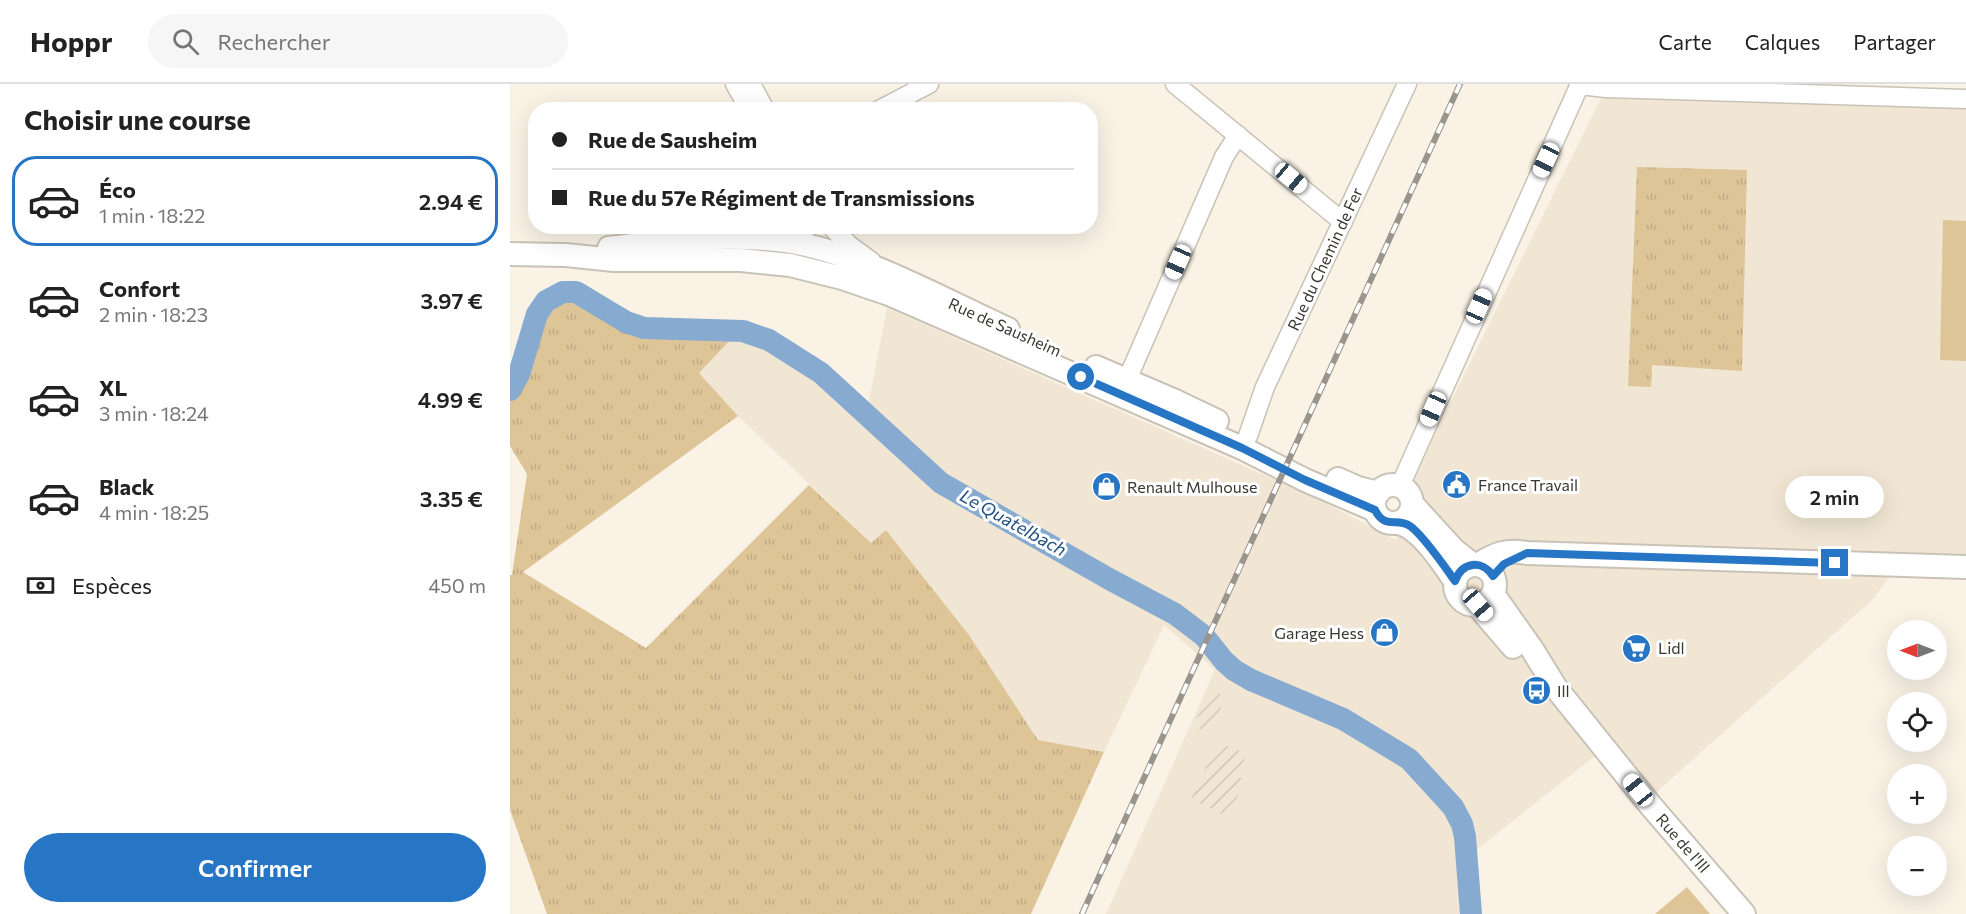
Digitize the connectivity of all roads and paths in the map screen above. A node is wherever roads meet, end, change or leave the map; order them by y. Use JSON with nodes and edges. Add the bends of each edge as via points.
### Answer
{"nodes":[{"id":1,"x":735,"y":84,"type":"edge"},
{"id":2,"x":751,"y":84,"type":"edge"},
{"id":3,"x":929,"y":84,"type":"edge"},
{"id":4,"x":1175,"y":84,"type":"edge"},
{"id":5,"x":1407,"y":84,"type":"edge"},
{"id":6,"x":1580,"y":84,"type":"edge"},
{"id":7,"x":1748,"y":88,"type":"edge"},
{"id":8,"x":907,"y":90,"type":"edge"},
{"id":9,"x":1966,"y":99,"type":"edge"},
{"id":10,"x":745,"y":102,"type":"edge"},
{"id":11,"x":761,"y":102,"type":"edge"},
{"id":12,"x":890,"y":102,"type":"edge"},
{"id":13,"x":1238,"y":135,"type":"junction"},
{"id":14,"x":1343,"y":222,"type":"junction"},
{"id":15,"x":778,"y":234,"type":"edge"},
{"id":16,"x":796,"y":234,"type":"edge"},
{"id":17,"x":800,"y":234,"type":"edge"},
{"id":18,"x":839,"y":234,"type":"edge"},
{"id":19,"x":510,"y":254,"type":"edge"},
{"id":20,"x":566,"y":255,"type":"junction"},
{"id":21,"x":790,"y":265,"type":"junction"},
{"id":22,"x":892,"y":275,"type":"junction"},
{"id":23,"x":1124,"y":387,"type":"junction"},
{"id":24,"x":1245,"y":442,"type":"junction"},
{"id":25,"x":1400,"y":486,"type":"junction"},
{"id":26,"x":1376,"y":501,"type":"junction"},
{"id":27,"x":1413,"y":504,"type":"junction"},
{"id":28,"x":1399,"y":523,"type":"junction"},
{"id":29,"x":1966,"y":567,"type":"edge"},
{"id":30,"x":1455,"y":581,"type":"junction"},
{"id":31,"x":1483,"y":581,"type":"junction"},
{"id":32,"x":1744,"y":914,"type":"edge"}],
"edges":[{"from":1,"to":10,"type":"street"},
{"from":2,"to":11,"type":"street"},
{"from":3,"to":8,"type":"street"},
{"from":4,"to":13,"type":"street"},
{"from":5,"to":14,"type":"street","name":"Rue du Chemin de Fer"},
{"from":6,"to":7,"type":"street","via":[[1606,88]]},
{"from":6,"to":25,"type":"street"},
{"from":7,"to":9,"type":"street"},
{"from":8,"to":12,"type":"street"},
{"from":13,"to":14,"type":"street"},
{"from":13,"to":23,"type":"street","via":[[1224,157]]},
{"from":14,"to":24,"type":"street","name":"Rue du Chemin de Fer","via":[[1265,387]]},
{"from":15,"to":20,"type":"main road","name":"Rue de Sausheim","via":[[638,244]]},
{"from":16,"to":21,"type":"street"},
{"from":17,"to":22,"type":"main road","name":"Rue de Sausheim"},
{"from":18,"to":22,"type":"street"},
{"from":19,"to":20,"type":"main road","name":"Rue de Sausheim"},
{"from":20,"to":21,"type":"main road","name":"Rue de Sausheim"},
{"from":21,"to":23,"type":"main road","name":"Rue de Sausheim","via":[[888,294]]},
{"from":22,"to":23,"type":"main road","name":"Rue de Sausheim"},
{"from":23,"to":24,"type":"main road","name":"Rue de Sausheim","via":[[1173,400]]},
{"from":24,"to":26,"type":"main road","name":"Rue de Sausheim","via":[[1358,488]]},
{"from":25,"to":26,"type":"main road","via":[[1388,486]]},
{"from":25,"to":27,"type":"main road","via":[[1409,493]]},
{"from":26,"to":28,"type":"main road","via":[[1377,515],[1387,523]]},
{"from":27,"to":28,"type":"main road","via":[[1409,516]]},
{"from":27,"to":31,"type":"main road"},
{"from":28,"to":30,"type":"main road","via":[[1410,526]]},
{"from":29,"to":31,"type":"main road","via":[[1513,550],[1495,554]]},
{"from":30,"to":31,"type":"main road","via":[[1461,570]]},
{"from":30,"to":31,"type":"main road","via":[[1460,598],[1471,605]]},
{"from":31,"to":32,"type":"main road","name":"Rue de l'Ill","via":[[1523,658],[1556,688]]}]}
